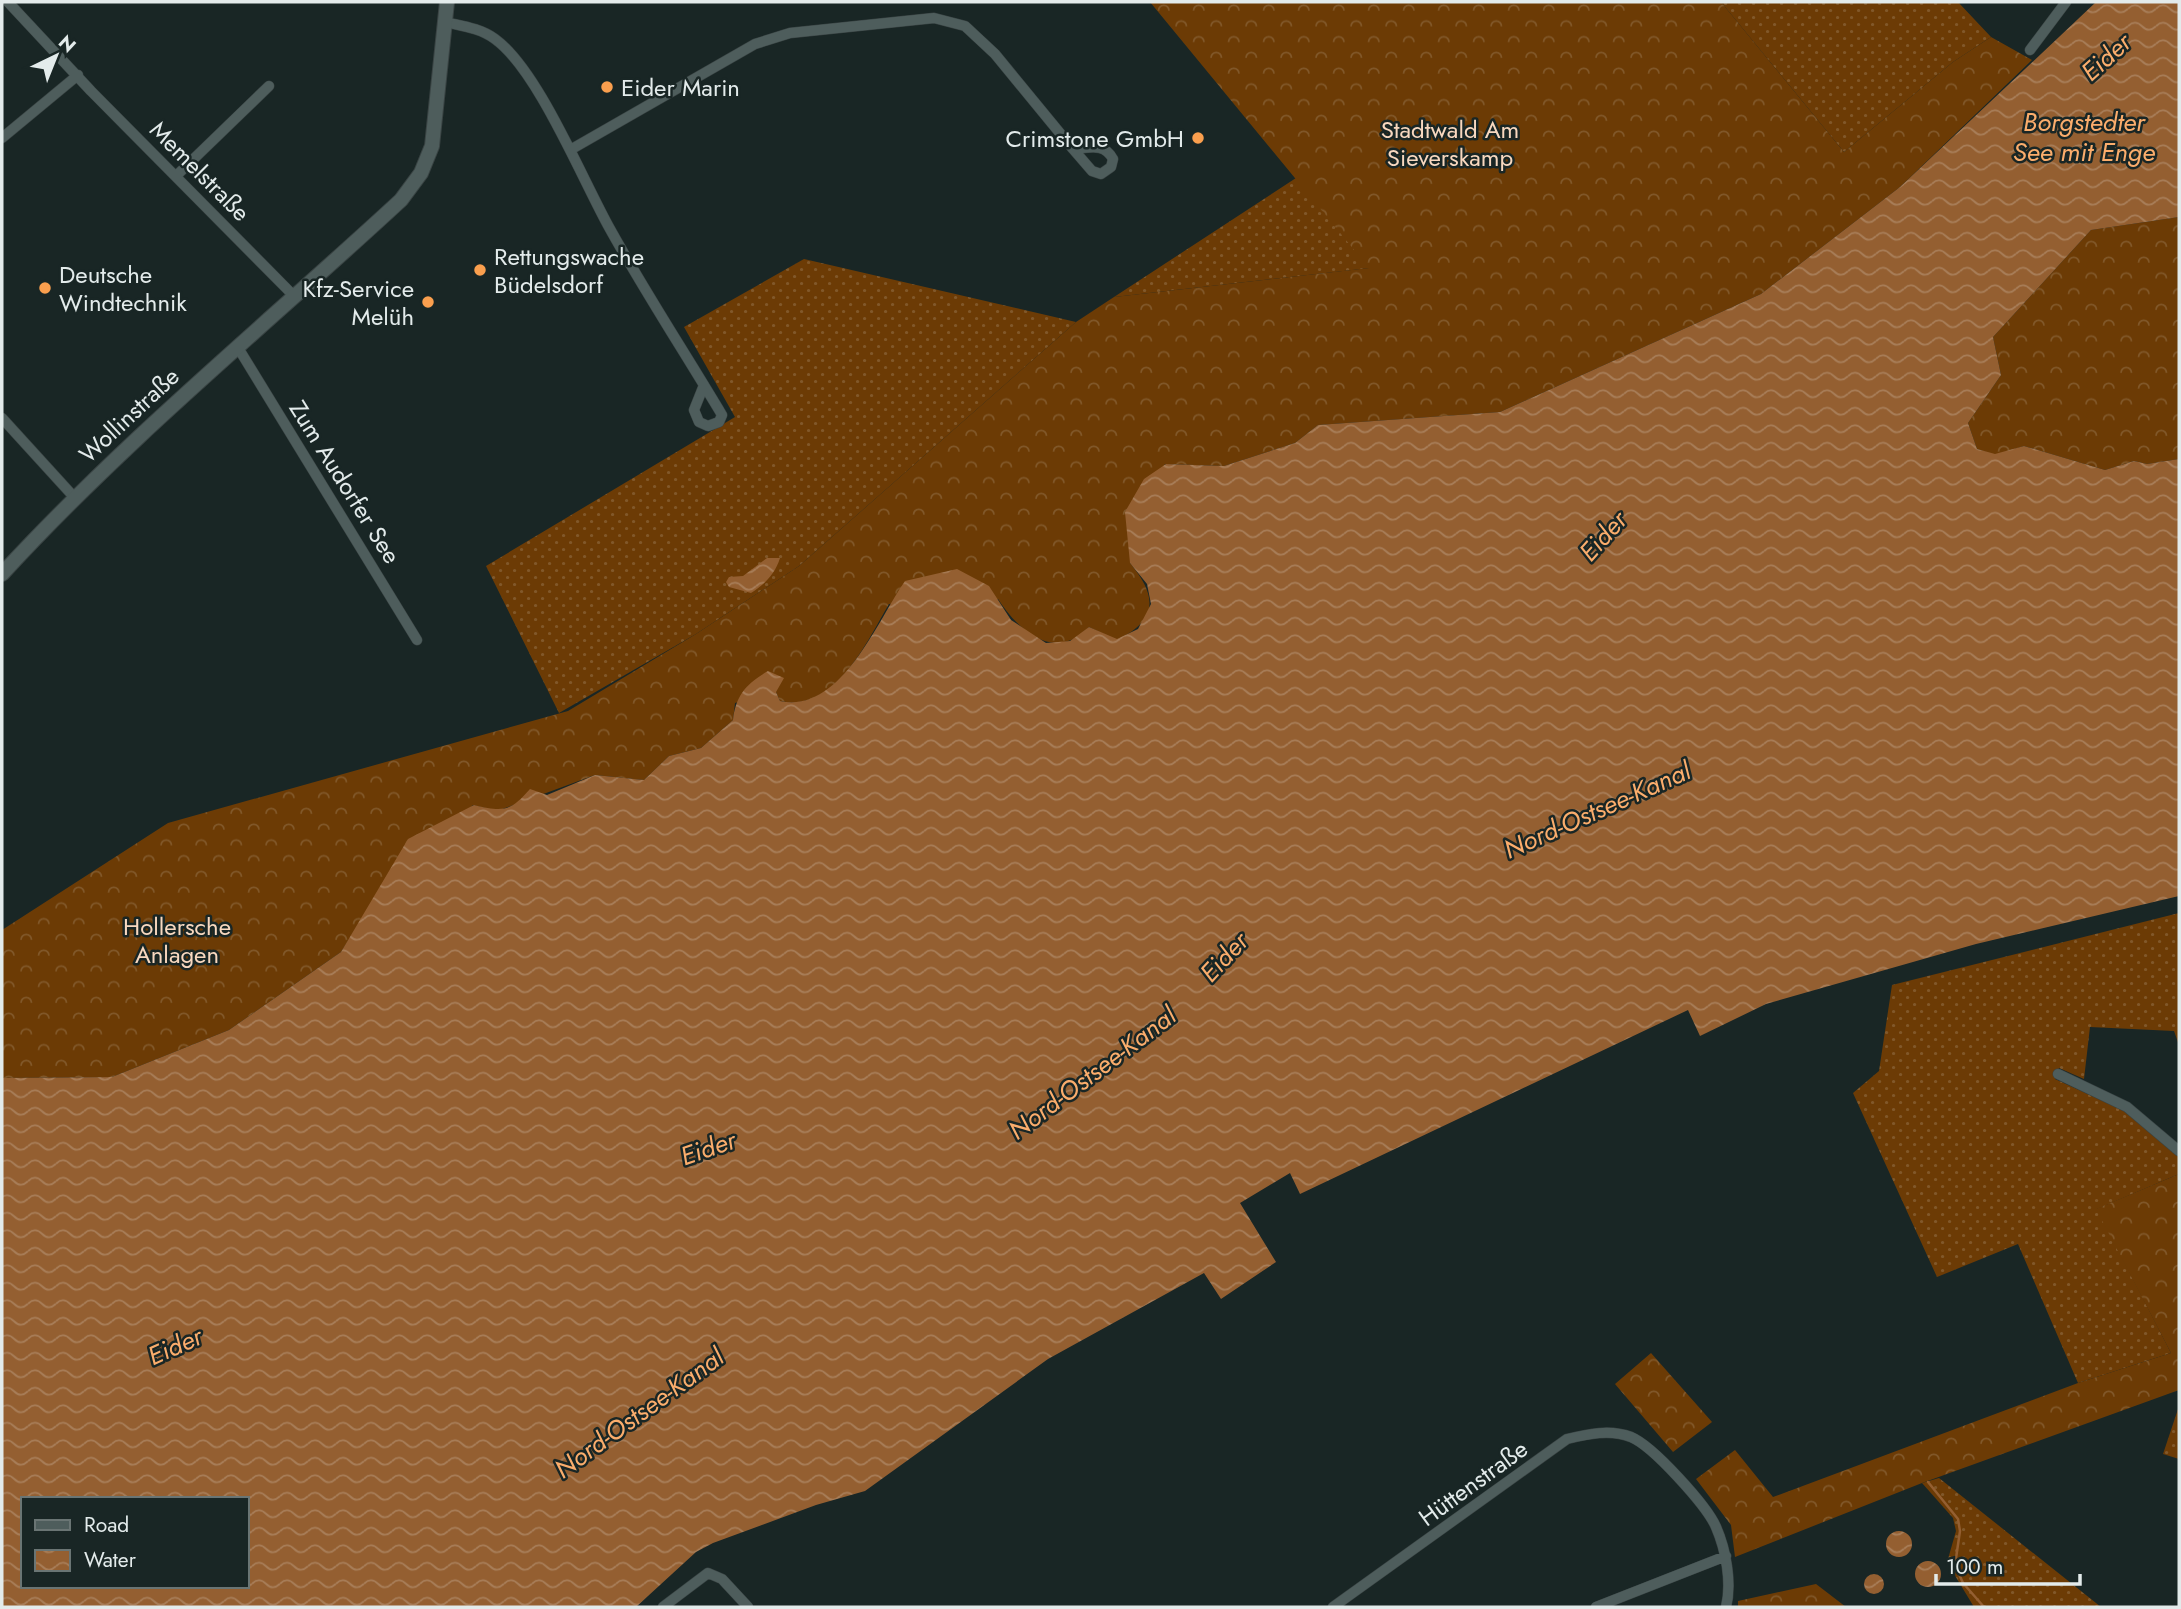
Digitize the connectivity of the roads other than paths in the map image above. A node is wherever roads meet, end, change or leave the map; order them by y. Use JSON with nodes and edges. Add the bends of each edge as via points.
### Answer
{"nodes":[{"id":1,"x":8,"y":2,"type":"edge"},
{"id":2,"x":447,"y":2,"type":"edge"},
{"id":3,"x":2066,"y":2,"type":"edge"},
{"id":4,"x":445,"y":22,"type":"junction"},
{"id":5,"x":2030,"y":50,"type":"dead end"},
{"id":6,"x":78,"y":75,"type":"junction"},
{"id":7,"x":269,"y":86,"type":"dead end"},
{"id":8,"x":2,"y":138,"type":"edge"},
{"id":9,"x":1073,"y":149,"type":"dead end"},
{"id":10,"x":570,"y":150,"type":"junction"},
{"id":11,"x":176,"y":176,"type":"junction"},
{"id":12,"x":294,"y":296,"type":"junction"},
{"id":13,"x":237,"y":346,"type":"junction"},
{"id":14,"x":704,"y":384,"type":"dead end"},
{"id":15,"x":2,"y":418,"type":"edge"},
{"id":16,"x":74,"y":497,"type":"junction"},
{"id":17,"x":2,"y":573,"type":"edge"},
{"id":18,"x":417,"y":640,"type":"dead end"},
{"id":19,"x":2058,"y":1074,"type":"dead end"},
{"id":20,"x":2179,"y":1152,"type":"edge"},
{"id":21,"x":1726,"y":1556,"type":"junction"},
{"id":22,"x":663,"y":1607,"type":"edge"},
{"id":23,"x":748,"y":1607,"type":"edge"},
{"id":24,"x":1333,"y":1607,"type":"edge"},
{"id":25,"x":1596,"y":1607,"type":"edge"},
{"id":26,"x":1726,"y":1607,"type":"edge"}],
"edges":[{"from":1,"to":6,"type":"street","name":"Memelstraße"},
{"from":2,"to":4,"type":"street","name":"Wollinstraße"},
{"from":3,"to":5,"type":"street"},
{"from":4,"to":10,"type":"street","via":[[496,40],[524,71]]},
{"from":4,"to":12,"type":"street","name":"Wollinstraße","via":[[434,137],[421,173],[401,200]]},
{"from":6,"to":8,"type":"street"},
{"from":6,"to":11,"type":"street","name":"Memelstraße"},
{"from":7,"to":11,"type":"street"},
{"from":9,"to":10,"type":"street","via":[[995,54],[965,26],[934,18],[790,33],[755,44]]},
{"from":10,"to":14,"type":"street","via":[[610,230]]},
{"from":11,"to":12,"type":"street","name":"Memelstraße"},
{"from":12,"to":13,"type":"street","name":"Wollinstraße"},
{"from":13,"to":16,"type":"street","name":"Wollinstraße"},
{"from":13,"to":18,"type":"street","name":"Zum Audorfer See"},
{"from":15,"to":16,"type":"street"},
{"from":16,"to":17,"type":"street","name":"Wollinstraße"},
{"from":19,"to":20,"type":"street","via":[[2127,1107]]},
{"from":21,"to":24,"type":"street","name":"Hüttenstraße","via":[[1716,1525],[1648,1447],[1609,1432],[1567,1439]]},
{"from":21,"to":25,"type":"street"},
{"from":21,"to":26,"type":"street"},
{"from":22,"to":23,"type":"street","via":[[708,1573],[722,1578]]}]}
